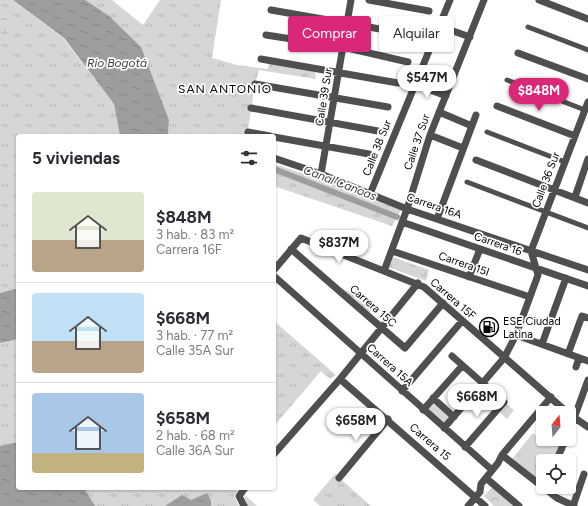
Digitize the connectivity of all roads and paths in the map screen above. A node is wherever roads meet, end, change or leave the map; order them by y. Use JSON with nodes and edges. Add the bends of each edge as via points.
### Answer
{"nodes":[{"id":1,"x":351,"y":0,"type":"edge"},
{"id":2,"x":369,"y":0,"type":"edge"},
{"id":3,"x":450,"y":0,"type":"edge"},
{"id":4,"x":484,"y":0,"type":"edge"},
{"id":5,"x":539,"y":0,"type":"edge"},
{"id":6,"x":271,"y":10,"type":"dead end"},
{"id":7,"x":429,"y":11,"type":"dead end"},
{"id":8,"x":306,"y":16,"type":"edge"},
{"id":9,"x":348,"y":16,"type":"edge"},
{"id":10,"x":443,"y":16,"type":"edge"},
{"id":11,"x":588,"y":19,"type":"edge"},
{"id":12,"x":528,"y":27,"type":"dead end"},
{"id":13,"x":454,"y":31,"type":"edge"},
{"id":14,"x":266,"y":35,"type":"dead end"},
{"id":15,"x":470,"y":37,"type":"junction"},
{"id":16,"x":288,"y":38,"type":"edge"},
{"id":17,"x":588,"y":50,"type":"edge"},
{"id":18,"x":342,"y":52,"type":"edge"},
{"id":19,"x":365,"y":52,"type":"edge"},
{"id":20,"x":428,"y":52,"type":"edge"},
{"id":21,"x":518,"y":53,"type":"dead end"},
{"id":22,"x":261,"y":59,"type":"dead end"},
{"id":23,"x":408,"y":62,"type":"dead end"},
{"id":24,"x":338,"y":74,"type":"junction"},
{"id":25,"x":507,"y":80,"type":"dead end"},
{"id":26,"x":588,"y":80,"type":"edge"},
{"id":27,"x":398,"y":83,"type":"dead end"},
{"id":28,"x":255,"y":84,"type":"dead end"},
{"id":29,"x":415,"y":84,"type":"junction"},
{"id":30,"x":446,"y":96,"type":"junction"},
{"id":31,"x":335,"y":97,"type":"junction"},
{"id":32,"x":588,"y":102,"type":"edge"},
{"id":33,"x":497,"y":106,"type":"dead end"},
{"id":34,"x":388,"y":107,"type":"dead end"},
{"id":35,"x":252,"y":108,"type":"dead end"},
{"id":36,"x":586,"y":110,"type":"edge"},
{"id":37,"x":440,"y":112,"type":"junction"},
{"id":38,"x":476,"y":114,"type":"dead end"},
{"id":39,"x":330,"y":121,"type":"junction"},
{"id":40,"x":472,"y":126,"type":"junction"},
{"id":41,"x":378,"y":131,"type":"dead end"},
{"id":42,"x":248,"y":132,"type":"dead end"},
{"id":43,"x":487,"y":132,"type":"dead end"},
{"id":44,"x":259,"y":134,"type":"edge"},
{"id":45,"x":430,"y":135,"type":"junction"},
{"id":46,"x":575,"y":136,"type":"junction"},
{"id":47,"x":276,"y":137,"type":"edge"},
{"id":48,"x":327,"y":146,"type":"junction"},
{"id":49,"x":463,"y":148,"type":"junction"},
{"id":50,"x":369,"y":154,"type":"dead end"},
{"id":51,"x":276,"y":159,"type":"edge"},
{"id":52,"x":588,"y":159,"type":"edge"},
{"id":53,"x":476,"y":160,"type":"dead end"},
{"id":54,"x":565,"y":162,"type":"junction"},
{"id":55,"x":321,"y":174,"type":"junction"},
{"id":56,"x":467,"y":182,"type":"dead end"},
{"id":57,"x":554,"y":190,"type":"junction"},
{"id":58,"x":370,"y":194,"type":"junction"},
{"id":59,"x":575,"y":197,"type":"junction"},
{"id":60,"x":588,"y":203,"type":"edge"},
{"id":61,"x":406,"y":209,"type":"junction"},
{"id":62,"x":546,"y":212,"type":"junction"},
{"id":63,"x":437,"y":219,"type":"junction"},
{"id":64,"x":402,"y":222,"type":"junction"},
{"id":65,"x":588,"y":228,"type":"edge"},
{"id":66,"x":291,"y":249,"type":"junction"},
{"id":67,"x":480,"y":249,"type":"junction"},
{"id":68,"x":392,"y":251,"type":"junction"},
{"id":69,"x":531,"y":251,"type":"junction"},
{"id":70,"x":276,"y":268,"type":"edge"},
{"id":71,"x":536,"y":268,"type":"junction"},
{"id":72,"x":588,"y":270,"type":"edge"},
{"id":73,"x":384,"y":271,"type":"junction"},
{"id":74,"x":276,"y":278,"type":"edge"},
{"id":75,"x":469,"y":278,"type":"junction"},
{"id":76,"x":566,"y":278,"type":"junction"},
{"id":77,"x":418,"y":284,"type":"junction"},
{"id":78,"x":588,"y":286,"type":"edge"},
{"id":79,"x":530,"y":298,"type":"junction"},
{"id":80,"x":443,"y":303,"type":"junction"},
{"id":81,"x":585,"y":317,"type":"edge"},
{"id":82,"x":462,"y":321,"type":"junction"},
{"id":83,"x":382,"y":329,"type":"junction"},
{"id":84,"x":516,"y":335,"type":"junction"},
{"id":85,"x":542,"y":344,"type":"junction"},
{"id":86,"x":361,"y":354,"type":"junction"},
{"id":87,"x":568,"y":354,"type":"junction"},
{"id":88,"x":452,"y":356,"type":"dead end"},
{"id":89,"x":504,"y":358,"type":"junction"},
{"id":90,"x":579,"y":358,"type":"junction"},
{"id":91,"x":588,"y":361,"type":"edge"},
{"id":92,"x":462,"y":366,"type":"junction"},
{"id":93,"x":576,"y":367,"type":"dead end"},
{"id":94,"x":340,"y":379,"type":"junction"},
{"id":95,"x":588,"y":380,"type":"edge"},
{"id":96,"x":483,"y":384,"type":"junction"},
{"id":97,"x":402,"y":391,"type":"junction"},
{"id":98,"x":433,"y":398,"type":"junction"},
{"id":99,"x":550,"y":398,"type":"junction"},
{"id":100,"x":560,"y":406,"type":"edge"},
{"id":101,"x":575,"y":406,"type":"edge"},
{"id":102,"x":423,"y":410,"type":"junction"},
{"id":103,"x":454,"y":417,"type":"junction"},
{"id":104,"x":388,"y":419,"type":"junction"},
{"id":105,"x":576,"y":419,"type":"edge"},
{"id":106,"x":588,"y":427,"type":"edge"},
{"id":107,"x":444,"y":428,"type":"junction"},
{"id":108,"x":465,"y":447,"type":"junction"},
{"id":109,"x":276,"y":452,"type":"edge"},
{"id":110,"x":502,"y":455,"type":"junction"},
{"id":111,"x":492,"y":470,"type":"junction"},
{"id":112,"x":584,"y":474,"type":"dead end"},
{"id":113,"x":339,"y":478,"type":"dead end"},
{"id":114,"x":486,"y":478,"type":"junction"},
{"id":115,"x":536,"y":482,"type":"edge"},
{"id":116,"x":244,"y":490,"type":"edge"},
{"id":117,"x":552,"y":494,"type":"edge"},
{"id":118,"x":475,"y":497,"type":"junction"},
{"id":119,"x":244,"y":506,"type":"edge"},
{"id":120,"x":468,"y":506,"type":"edge"},
{"id":121,"x":485,"y":506,"type":"edge"},
{"id":122,"x":519,"y":506,"type":"edge"},
{"id":123,"x":573,"y":506,"type":"edge"}],
"edges":[{"from":1,"to":9,"type":"street","name":"Calle 39 Sur"},
{"from":2,"to":7,"type":"street"},
{"from":3,"to":10,"type":"street","name":"Calle 38 Sur"},
{"from":4,"to":15,"type":"street","name":"Calle 37 Sur"},
{"from":5,"to":11,"type":"street"},
{"from":6,"to":8,"type":"street"},
{"from":12,"to":17,"type":"street"},
{"from":13,"to":15,"type":"street"},
{"from":14,"to":16,"type":"street"},
{"from":15,"to":30,"type":"street","name":"Calle 37 Sur"},
{"from":18,"to":24,"type":"street","name":"Calle 39 Sur"},
{"from":19,"to":23,"type":"street"},
{"from":20,"to":29,"type":"street","name":"Calle 38 Sur"},
{"from":21,"to":26,"type":"street"},
{"from":22,"to":24,"type":"street"},
{"from":24,"to":27,"type":"street"},
{"from":24,"to":31,"type":"street","name":"Calle 39 Sur"},
{"from":25,"to":36,"type":"street"},
{"from":28,"to":31,"type":"street"},
{"from":29,"to":30,"type":"street"},
{"from":29,"to":58,"type":"street","name":"Calle 38 Sur"},
{"from":30,"to":37,"type":"street","name":"Calle 37 Sur"},
{"from":31,"to":34,"type":"street"},
{"from":31,"to":39,"type":"street","name":"Calle 39 Sur"},
{"from":32,"to":36,"type":"street","name":"Calle 36 Sur"},
{"from":33,"to":46,"type":"street"},
{"from":35,"to":39,"type":"street"},
{"from":36,"to":46,"type":"street","name":"Calle 36 Sur"},
{"from":37,"to":40,"type":"street"},
{"from":37,"to":45,"type":"street","name":"Calle 37 Sur"},
{"from":38,"to":40,"type":"street"},
{"from":39,"to":41,"type":"street"},
{"from":39,"to":48,"type":"street","name":"Calle 39 Sur"},
{"from":40,"to":49,"type":"street"},
{"from":42,"to":44,"type":"street"},
{"from":43,"to":54,"type":"street"},
{"from":45,"to":49,"type":"street"},
{"from":45,"to":61,"type":"street","name":"Calle 37 Sur"},
{"from":46,"to":54,"type":"street","name":"Calle 36 Sur"},
{"from":47,"to":48,"type":"street"},
{"from":48,"to":50,"type":"street"},
{"from":48,"to":55,"type":"street","name":"Calle 39 Sur"},
{"from":49,"to":63,"type":"street"},
{"from":51,"to":55,"type":"street","name":"Carrera 16A"},
{"from":52,"to":59,"type":"street"},
{"from":53,"to":57,"type":"street"},
{"from":54,"to":57,"type":"street","name":"Calle 36 Sur"},
{"from":55,"to":58,"type":"street","name":"Carrera 16A"},
{"from":56,"to":62,"type":"street"},
{"from":57,"to":59,"type":"street"},
{"from":57,"to":62,"type":"street","name":"Calle 36 Sur"},
{"from":58,"to":61,"type":"street","name":"Carrera 16A"},
{"from":59,"to":60,"type":"street"},
{"from":61,"to":63,"type":"street","name":"Carrera 16A"},
{"from":61,"to":64,"type":"street","name":"Calle 37 Sur"},
{"from":62,"to":65,"type":"street"},
{"from":62,"to":69,"type":"street","name":"Calle 36 Sur"},
{"from":63,"to":69,"type":"street","name":"Carrera 16A"},
{"from":64,"to":67,"type":"street","name":"Carrera 16"},
{"from":64,"to":68,"type":"street","name":"Calle 37 Sur"},
{"from":66,"to":70,"type":"street"},
{"from":66,"to":73,"type":"street","name":"Carrera 15F","via":[[301,238]]},
{"from":66,"to":83,"type":"street","name":"Carrera 15C"},
{"from":67,"to":71,"type":"street","name":"Carrera 16"},
{"from":67,"to":75,"type":"street"},
{"from":68,"to":73,"type":"street","name":"Calle 37 Sur"},
{"from":68,"to":75,"type":"street","name":"Carrera 15I"},
{"from":69,"to":71,"type":"street"},
{"from":69,"to":72,"type":"street","name":"Carrera 16A"},
{"from":71,"to":76,"type":"street","name":"Carrera 16"},
{"from":71,"to":79,"type":"street","via":[[538,275]]},
{"from":73,"to":77,"type":"street","name":"Carrera 15F"},
{"from":74,"to":86,"type":"street","name":"Carrera 15A"},
{"from":75,"to":79,"type":"street","name":"Carrera 15I"},
{"from":76,"to":78,"type":"street","name":"Carrera 16"},
{"from":76,"to":85,"type":"street"},
{"from":77,"to":80,"type":"street","name":"Carrera 15F"},
{"from":77,"to":83,"type":"street"},
{"from":79,"to":84,"type":"street"},
{"from":80,"to":82,"type":"street","name":"Carrera 15F"},
{"from":80,"to":83,"type":"street","name":"Carrera 15C","via":[[405,348]]},
{"from":81,"to":87,"type":"street"},
{"from":82,"to":89,"type":"street","name":"Carrera 15F"},
{"from":82,"to":97,"type":"street"},
{"from":83,"to":86,"type":"street"},
{"from":84,"to":85,"type":"street"},
{"from":84,"to":89,"type":"street"},
{"from":85,"to":87,"type":"street"},
{"from":86,"to":94,"type":"street"},
{"from":86,"to":97,"type":"street","name":"Carrera 15A"},
{"from":87,"to":90,"type":"street"},
{"from":88,"to":92,"type":"street"},
{"from":89,"to":96,"type":"street"},
{"from":89,"to":99,"type":"street","name":"Carrera 15F"},
{"from":90,"to":91,"type":"street"},
{"from":90,"to":93,"type":"street"},
{"from":92,"to":96,"type":"street"},
{"from":92,"to":98,"type":"street"},
{"from":94,"to":104,"type":"street","name":"Carrera 15"},
{"from":94,"to":109,"type":"street"},
{"from":95,"to":101,"type":"street"},
{"from":96,"to":103,"type":"street"},
{"from":96,"to":108,"type":"street","via":[[504,402]]},
{"from":97,"to":102,"type":"street","name":"Carrera 15A"},
{"from":98,"to":102,"type":"street"},
{"from":98,"to":103,"type":"street"},
{"from":99,"to":100,"type":"street","name":"Carrera 15F"},
{"from":99,"to":110,"type":"street"},
{"from":102,"to":107,"type":"street","name":"Carrera 15A"},
{"from":103,"to":107,"type":"street"},
{"from":104,"to":113,"type":"street"},
{"from":104,"to":118,"type":"street","name":"Carrera 15"},
{"from":105,"to":106,"type":"street","name":"Carrera 15F"},
{"from":107,"to":108,"type":"street","name":"Carrera 15A"},
{"from":108,"to":111,"type":"street","name":"Carrera 15A"},
{"from":110,"to":111,"type":"street"},
{"from":110,"to":115,"type":"street"},
{"from":111,"to":114,"type":"street"},
{"from":112,"to":123,"type":"street"},
{"from":114,"to":118,"type":"street"},
{"from":114,"to":122,"type":"street"},
{"from":116,"to":119,"type":"street","via":[[239,496]]},
{"from":117,"to":123,"type":"street"},
{"from":118,"to":120,"type":"street"},
{"from":118,"to":121,"type":"street","name":"Carrera 15"}]}
